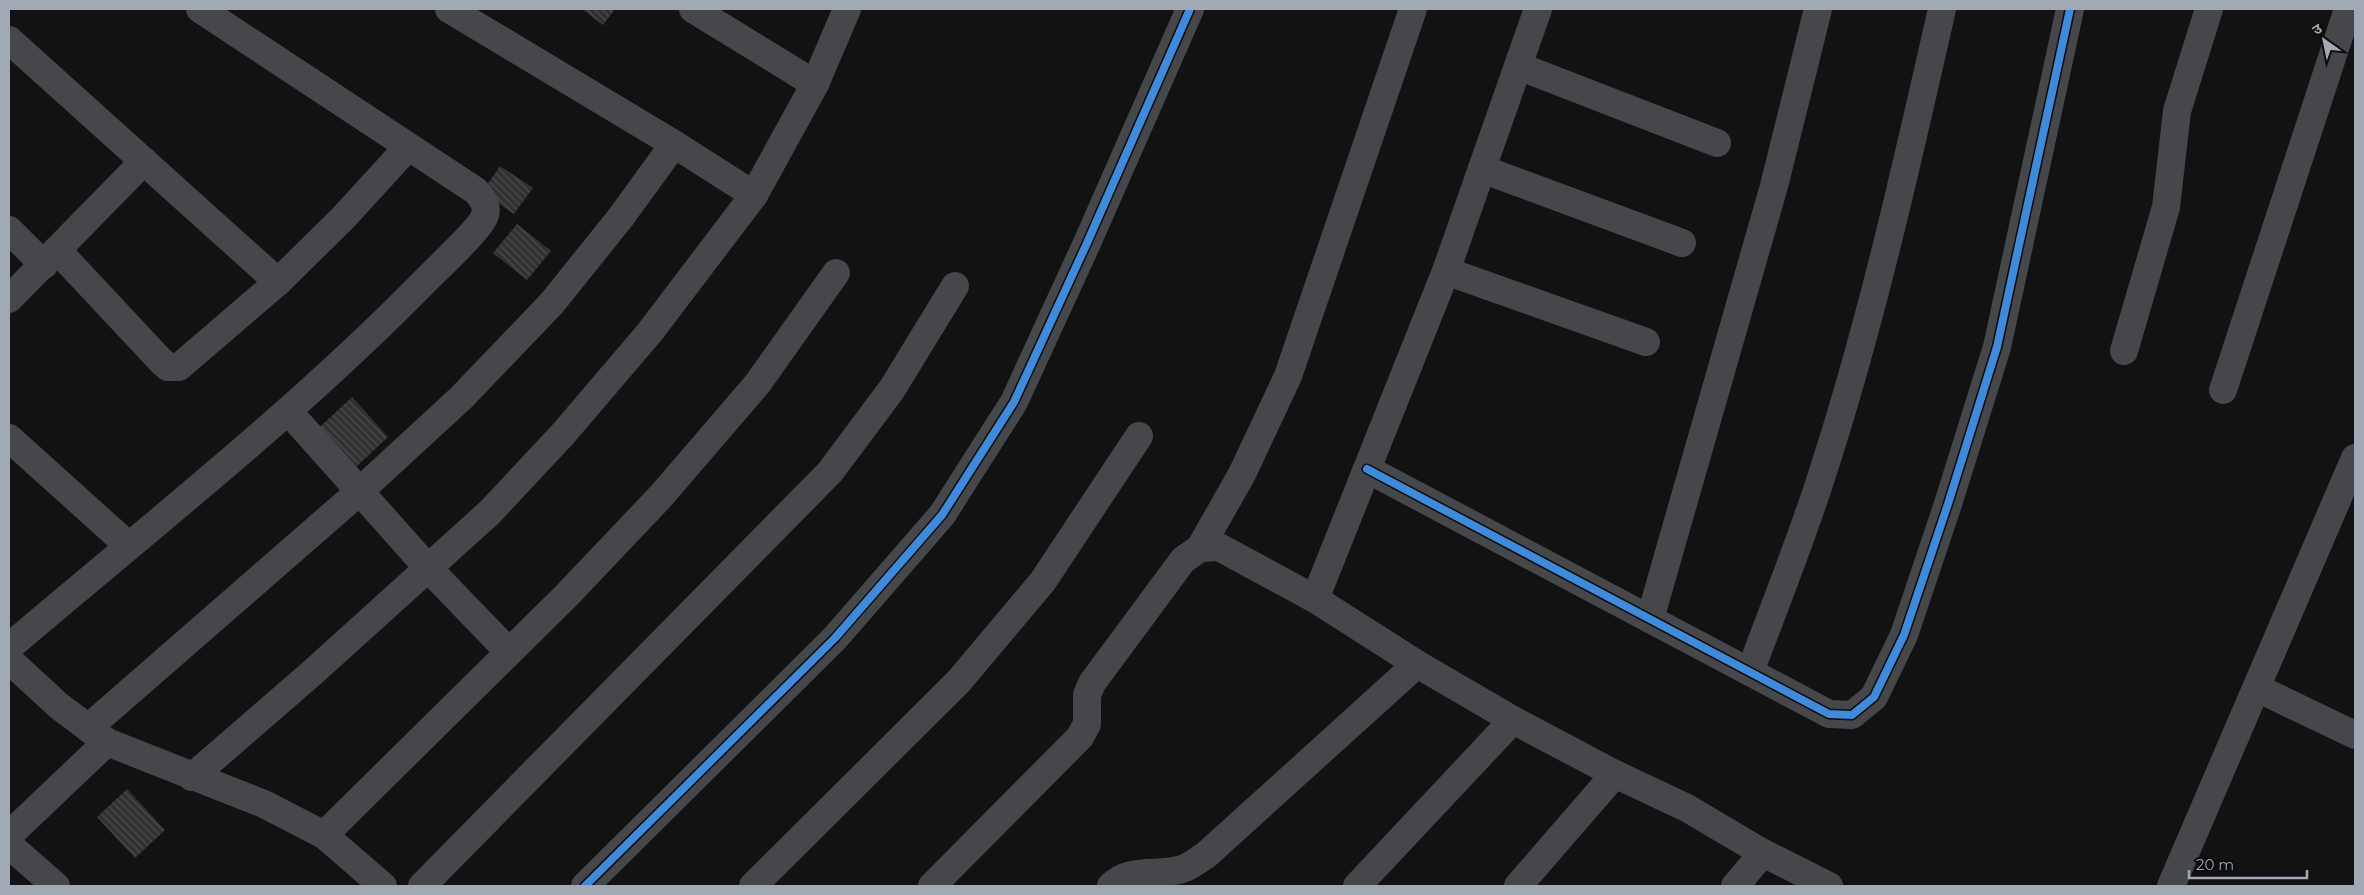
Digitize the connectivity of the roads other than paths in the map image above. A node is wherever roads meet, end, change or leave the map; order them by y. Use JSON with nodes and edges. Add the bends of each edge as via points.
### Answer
{"nodes":[{"id":1,"x":200,"y":9,"type":"edge"},
{"id":2,"x":448,"y":9,"type":"edge"},
{"id":3,"x":693,"y":9,"type":"edge"},
{"id":4,"x":847,"y":9,"type":"edge"},
{"id":5,"x":1190,"y":9,"type":"edge"},
{"id":6,"x":1413,"y":9,"type":"edge"},
{"id":7,"x":1538,"y":9,"type":"edge"},
{"id":8,"x":1818,"y":9,"type":"edge"},
{"id":9,"x":1942,"y":9,"type":"edge"},
{"id":10,"x":2070,"y":9,"type":"edge"},
{"id":11,"x":2209,"y":9,"type":"edge"},
{"id":12,"x":2348,"y":9,"type":"edge"},
{"id":13,"x":9,"y":40,"type":"edge"},
{"id":14,"x":1518,"y":66,"type":"junction"},
{"id":15,"x":815,"y":84,"type":"junction"},
{"id":16,"x":1717,"y":143,"type":"dead end"},
{"id":17,"x":674,"y":144,"type":"junction"},
{"id":18,"x":408,"y":147,"type":"junction"},
{"id":19,"x":144,"y":161,"type":"junction"},
{"id":20,"x":1482,"y":169,"type":"junction"},
{"id":21,"x":754,"y":196,"type":"junction"},
{"id":22,"x":9,"y":230,"type":"edge"},
{"id":23,"x":1682,"y":243,"type":"dead end"},
{"id":24,"x":50,"y":257,"type":"junction"},
{"id":25,"x":1446,"y":271,"type":"junction"},
{"id":26,"x":836,"y":273,"type":"dead end"},
{"id":27,"x":278,"y":282,"type":"junction"},
{"id":28,"x":955,"y":286,"type":"dead end"},
{"id":29,"x":9,"y":299,"type":"edge"},
{"id":30,"x":1646,"y":342,"type":"dead end"},
{"id":31,"x":2124,"y":351,"type":"dead end"},
{"id":32,"x":2223,"y":390,"type":"dead end"},
{"id":33,"x":288,"y":411,"type":"junction"},
{"id":34,"x":1139,"y":436,"type":"dead end"},
{"id":35,"x":9,"y":438,"type":"edge"},
{"id":36,"x":2355,"y":458,"type":"edge"},
{"id":37,"x":1367,"y":470,"type":"junction"},
{"id":38,"x":360,"y":492,"type":"junction"},
{"id":39,"x":128,"y":546,"type":"junction"},
{"id":40,"x":1200,"y":548,"type":"junction"},
{"id":41,"x":428,"y":568,"type":"junction"},
{"id":42,"x":1315,"y":599,"type":"junction"},
{"id":43,"x":1650,"y":619,"type":"junction"},
{"id":44,"x":9,"y":647,"type":"edge"},
{"id":45,"x":509,"y":652,"type":"junction"},
{"id":46,"x":9,"y":660,"type":"edge"},
{"id":47,"x":1417,"y":664,"type":"junction"},
{"id":48,"x":1750,"y":672,"type":"junction"},
{"id":49,"x":2257,"y":688,"type":"junction"},
{"id":50,"x":1513,"y":720,"type":"junction"},
{"id":51,"x":98,"y":735,"type":"junction"},
{"id":52,"x":2355,"y":735,"type":"edge"},
{"id":53,"x":1615,"y":774,"type":"junction"},
{"id":54,"x":192,"y":777,"type":"junction"},
{"id":55,"x":9,"y":835,"type":"edge"},
{"id":56,"x":324,"y":835,"type":"junction"},
{"id":57,"x":9,"y":845,"type":"edge"},
{"id":58,"x":1763,"y":853,"type":"junction"},
{"id":59,"x":56,"y":886,"type":"edge"},
{"id":60,"x":383,"y":886,"type":"edge"},
{"id":61,"x":422,"y":886,"type":"edge"},
{"id":62,"x":586,"y":886,"type":"edge"},
{"id":63,"x":753,"y":886,"type":"edge"},
{"id":64,"x":932,"y":886,"type":"edge"},
{"id":65,"x":1111,"y":886,"type":"edge"},
{"id":66,"x":1357,"y":886,"type":"edge"},
{"id":67,"x":1518,"y":886,"type":"edge"},
{"id":68,"x":1734,"y":886,"type":"edge"},
{"id":69,"x":1829,"y":886,"type":"edge"},
{"id":70,"x":2171,"y":886,"type":"edge"}],
"edges":[{"from":1,"to":18,"type":"street"},
{"from":2,"to":17,"type":"street"},
{"from":3,"to":15,"type":"street"},
{"from":4,"to":15,"type":"street"},
{"from":5,"to":62,"type":"street","via":[[1014,402],[942,516],[835,638]]},
{"from":6,"to":40,"type":"street","via":[[1288,376],[1242,474]]},
{"from":7,"to":14,"type":"street"},
{"from":8,"to":43,"type":"street","via":[[1774,186]]},
{"from":9,"to":48,"type":"street","via":[[1869,314],[1819,484]]},
{"from":10,"to":48,"type":"street","via":[[1997,346],[1904,635],[1874,697],[1852,715],[1829,714]]},
{"from":11,"to":31,"type":"street","via":[[2177,111],[2166,206]]},
{"from":12,"to":32,"type":"street"},
{"from":13,"to":19,"type":"street"},
{"from":14,"to":16,"type":"street"},
{"from":14,"to":20,"type":"street"},
{"from":15,"to":21,"type":"street"},
{"from":17,"to":21,"type":"street"},
{"from":17,"to":38,"type":"street","via":[[552,303],[462,397]]},
{"from":18,"to":27,"type":"street"},
{"from":18,"to":33,"type":"street","via":[[476,191],[483,200],[485,217],[389,318]]},
{"from":19,"to":24,"type":"street"},
{"from":19,"to":27,"type":"street"},
{"from":20,"to":23,"type":"street"},
{"from":20,"to":25,"type":"street"},
{"from":21,"to":41,"type":"street","via":[[650,332],[563,434],[490,512]]},
{"from":22,"to":24,"type":"street"},
{"from":24,"to":27,"type":"street","via":[[168,367],[179,367],[188,361]]},
{"from":24,"to":29,"type":"street"},
{"from":25,"to":30,"type":"street"},
{"from":25,"to":37,"type":"street"},
{"from":26,"to":45,"type":"street","via":[[758,383],[661,496]]},
{"from":28,"to":61,"type":"street","via":[[892,389],[830,472]]},
{"from":33,"to":38,"type":"street"},
{"from":33,"to":39,"type":"street"},
{"from":34,"to":63,"type":"street","via":[[1043,581],[959,681]]},
{"from":35,"to":39,"type":"street"},
{"from":36,"to":49,"type":"street"},
{"from":37,"to":42,"type":"street"},
{"from":37,"to":43,"type":"street"},
{"from":38,"to":41,"type":"street"},
{"from":38,"to":51,"type":"street"},
{"from":39,"to":44,"type":"street"},
{"from":40,"to":42,"type":"street","via":[[1219,547]]},
{"from":40,"to":64,"type":"street","via":[[1183,560],[1092,683],[1087,695],[1087,724],[1080,737]]},
{"from":41,"to":45,"type":"street"},
{"from":41,"to":54,"type":"street"},
{"from":42,"to":47,"type":"street"},
{"from":43,"to":48,"type":"street"},
{"from":45,"to":56,"type":"street"},
{"from":46,"to":51,"type":"street"},
{"from":47,"to":50,"type":"street"},
{"from":47,"to":65,"type":"street","via":[[1206,855],[1183,869],[1137,872]]},
{"from":49,"to":52,"type":"street"},
{"from":49,"to":70,"type":"street"},
{"from":50,"to":53,"type":"street"},
{"from":50,"to":66,"type":"street"},
{"from":51,"to":54,"type":"street"},
{"from":51,"to":55,"type":"street"},
{"from":53,"to":58,"type":"street","via":[[1688,808]]},
{"from":53,"to":67,"type":"street"},
{"from":54,"to":56,"type":"street","via":[[264,804]]},
{"from":56,"to":60,"type":"street"},
{"from":57,"to":59,"type":"street"},
{"from":58,"to":68,"type":"street"},
{"from":58,"to":69,"type":"street"}]}
